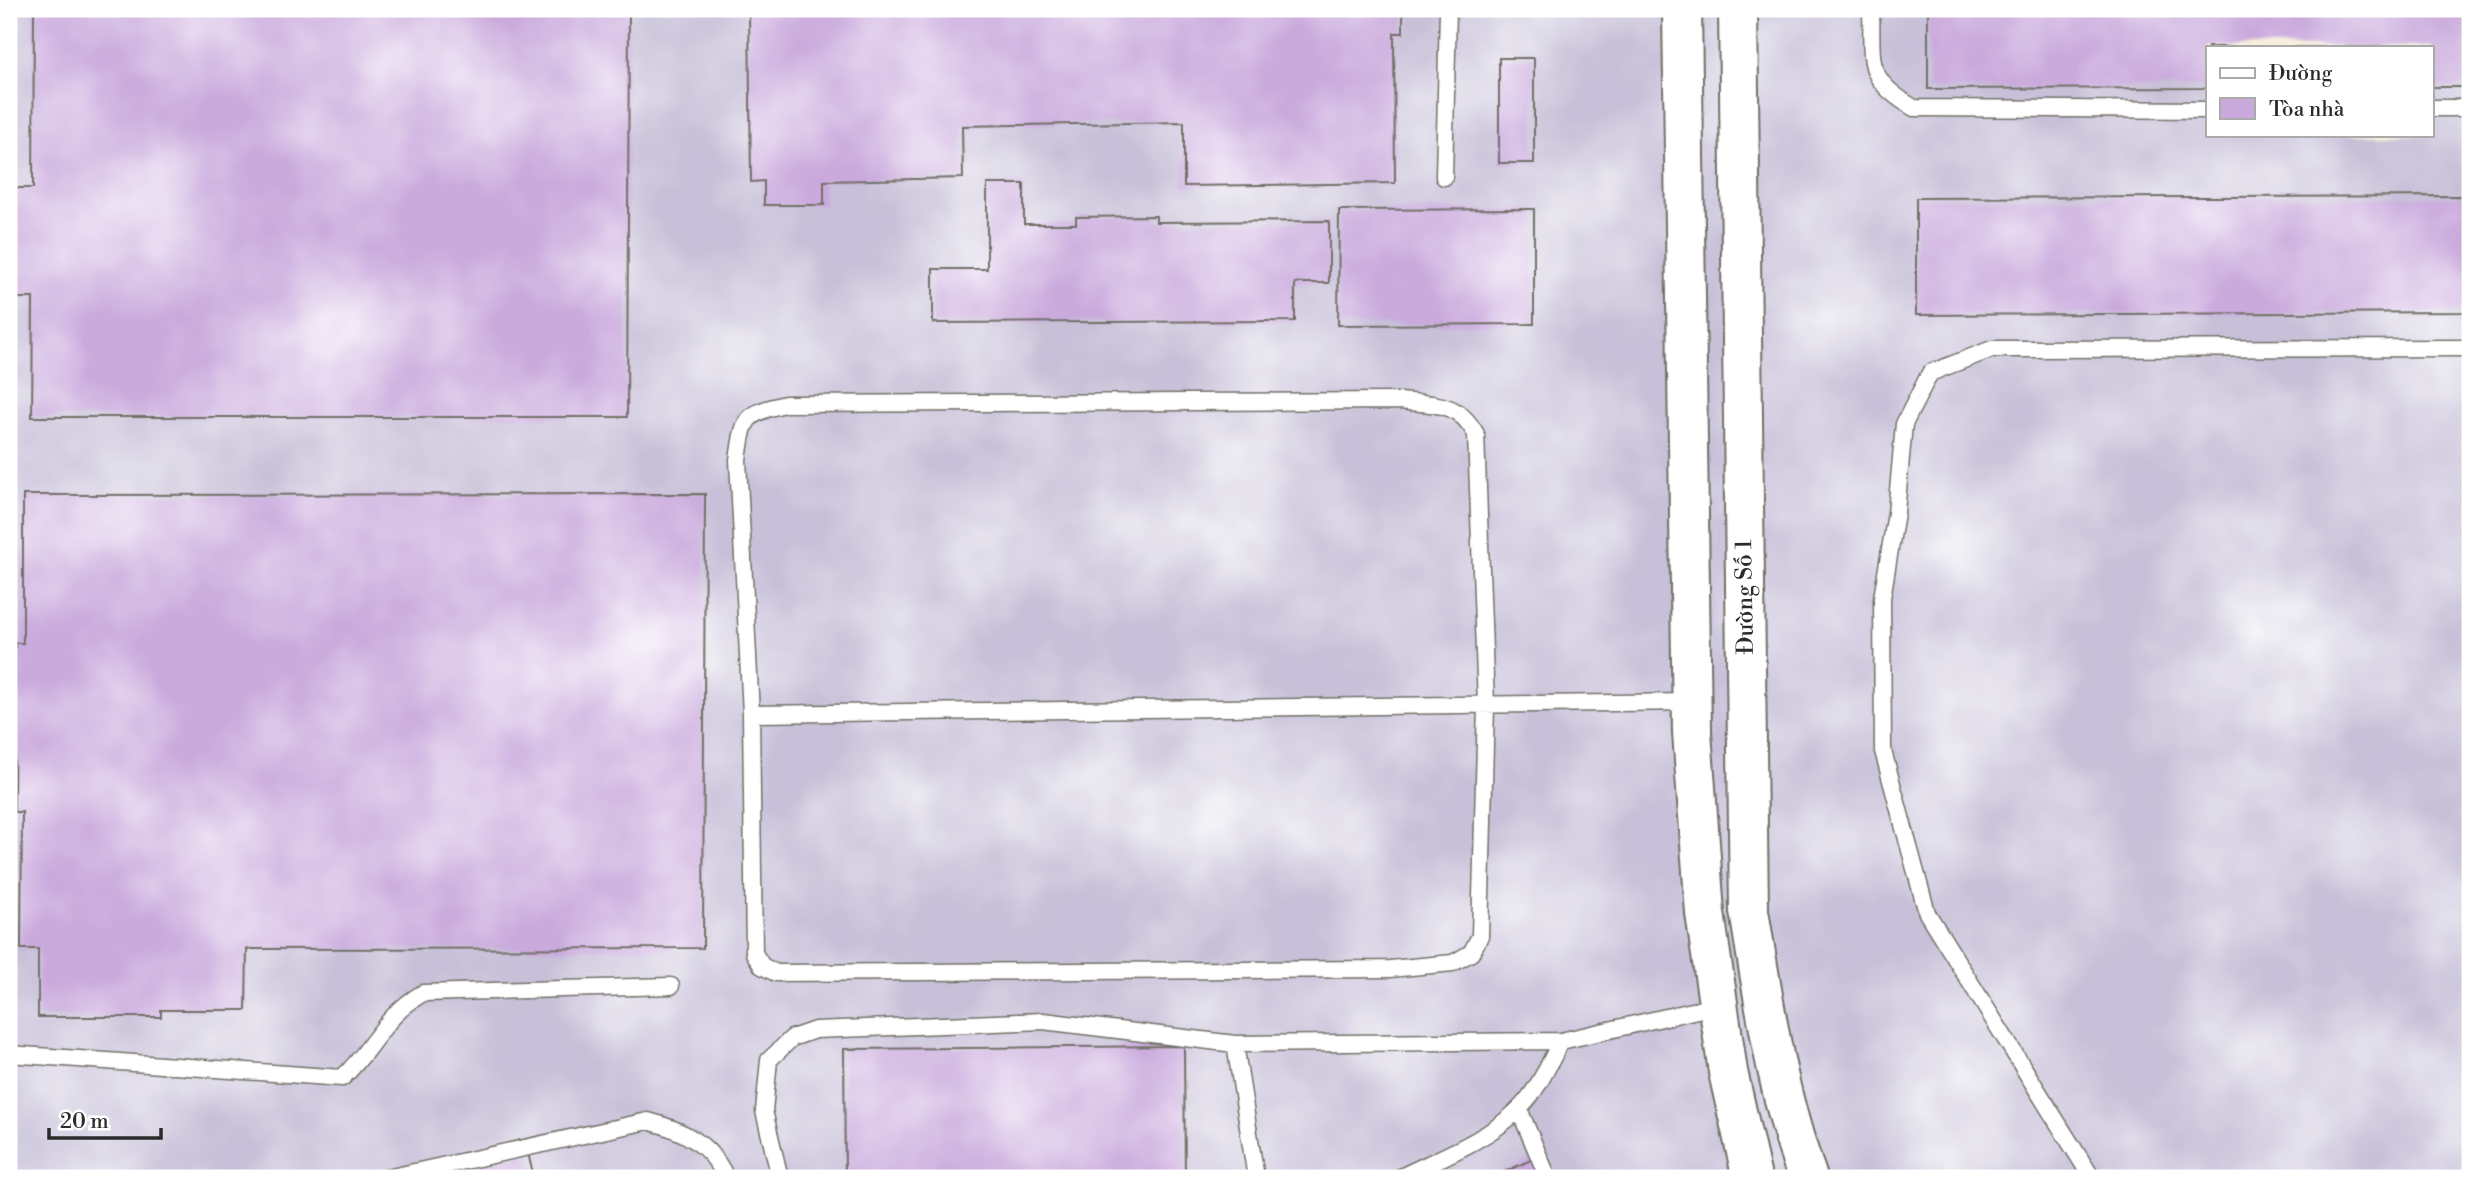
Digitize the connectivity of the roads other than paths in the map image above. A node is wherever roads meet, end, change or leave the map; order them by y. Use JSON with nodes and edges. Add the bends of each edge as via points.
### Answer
{"nodes":[{"id":1,"x":1448,"y":9,"type":"edge"},
{"id":2,"x":1682,"y":9,"type":"edge"},
{"id":3,"x":1738,"y":9,"type":"edge"},
{"id":4,"x":1871,"y":9,"type":"edge"},
{"id":5,"x":2434,"y":108,"type":"edge"},
{"id":6,"x":2470,"y":108,"type":"edge"},
{"id":7,"x":2206,"y":110,"type":"edge"},
{"id":8,"x":1444,"y":177,"type":"dead end"},
{"id":9,"x":2470,"y":348,"type":"edge"},
{"id":10,"x":1692,"y":702,"type":"junction"},
{"id":11,"x":1486,"y":705,"type":"junction"},
{"id":12,"x":751,"y":714,"type":"junction"},
{"id":13,"x":671,"y":986,"type":"dead end"},
{"id":14,"x":1719,"y":1005,"type":"junction"},
{"id":15,"x":1561,"y":1041,"type":"junction"},
{"id":16,"x":1235,"y":1044,"type":"junction"},
{"id":17,"x":9,"y":1054,"type":"edge"},
{"id":18,"x":1519,"y":1109,"type":"junction"},
{"id":19,"x":387,"y":1178,"type":"edge"},
{"id":20,"x":726,"y":1178,"type":"edge"},
{"id":21,"x":780,"y":1178,"type":"edge"},
{"id":22,"x":1256,"y":1178,"type":"edge"},
{"id":23,"x":1399,"y":1178,"type":"edge"},
{"id":24,"x":1548,"y":1178,"type":"edge"},
{"id":25,"x":1752,"y":1178,"type":"edge"},
{"id":26,"x":1808,"y":1178,"type":"edge"},
{"id":27,"x":2092,"y":1178,"type":"edge"}],
"edges":[{"from":1,"to":8,"type":"lane"},
{"from":2,"to":10,"type":"street"},
{"from":3,"to":26,"type":"street","name":"Đường Số 1","via":[[1749,911],[1773,1057]]},
{"from":4,"to":7,"type":"lane","via":[[1874,74],[1889,93],[1914,108]]},
{"from":5,"to":6,"type":"lane"},
{"from":9,"to":27,"type":"lane","via":[[1992,349],[1930,373],[1905,424],[1882,598],[1883,751],[1927,913]]},
{"from":10,"to":11,"type":"lane"},
{"from":10,"to":14,"type":"street","via":[[1705,913]]},
{"from":11,"to":12,"type":"lane"},
{"from":11,"to":12,"type":"lane","via":[[1479,936],[1472,953],[1453,963],[1390,969],[776,973],[762,966],[754,953]]},
{"from":11,"to":12,"type":"lane","via":[[1476,433],[1466,417],[1452,407],[1399,401],[785,404],[759,410],[744,424],[738,460]]},
{"from":13,"to":17,"type":"lane","via":[[423,993],[400,1006],[365,1056],[342,1078]]},
{"from":14,"to":15,"type":"lane"},
{"from":14,"to":25,"type":"street","via":[[1728,1072]]},
{"from":15,"to":16,"type":"lane"},
{"from":15,"to":18,"type":"lane"},
{"from":16,"to":21,"type":"lane","via":[[1043,1021],[815,1030],[792,1038],[769,1060],[764,1111]]},
{"from":16,"to":22,"type":"lane"},
{"from":18,"to":23,"type":"lane","via":[[1490,1132]]},
{"from":18,"to":24,"type":"lane"},
{"from":19,"to":20,"type":"lane","via":[[648,1121],[680,1129],[701,1144]]}]}
